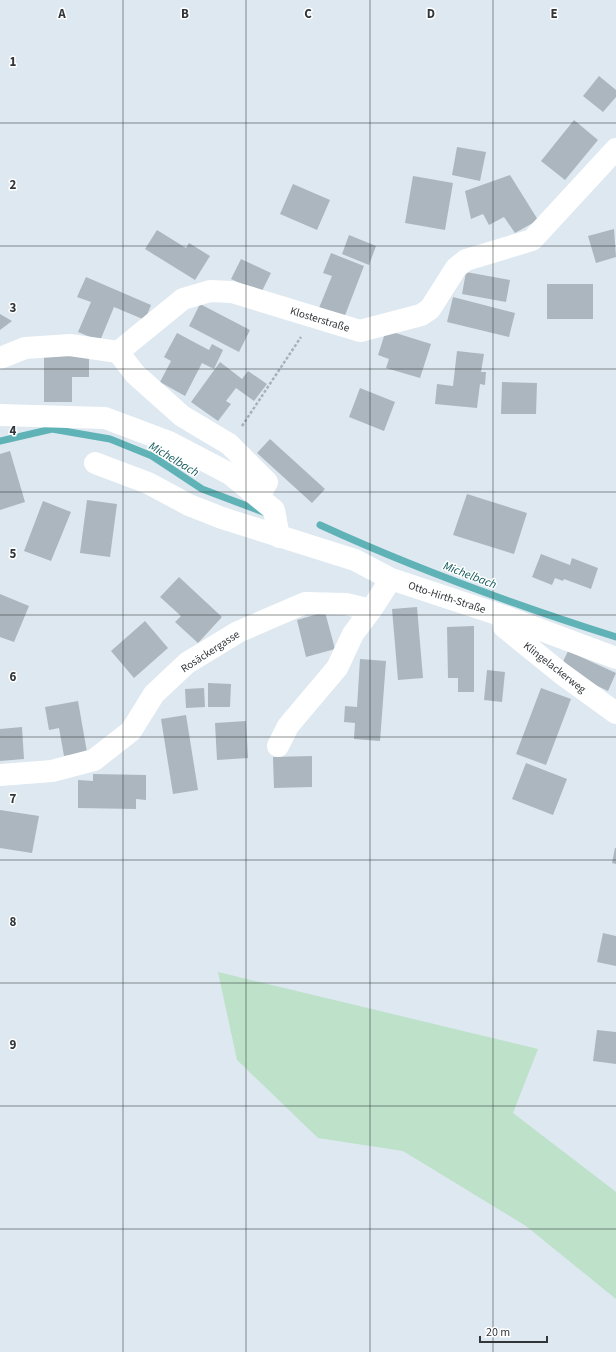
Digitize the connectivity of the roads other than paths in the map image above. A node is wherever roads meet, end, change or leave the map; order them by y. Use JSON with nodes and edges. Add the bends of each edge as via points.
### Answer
{"nodes":[{"id":1,"x":616,"y":148,"type":"edge"},
{"id":2,"x":118,"y":352,"type":"junction"},
{"id":3,"x":0,"y":358,"type":"edge"},
{"id":4,"x":0,"y":415,"type":"edge"},
{"id":5,"x":95,"y":463,"type":"dead end"},
{"id":6,"x":259,"y":497,"type":"junction"},
{"id":7,"x":279,"y":537,"type":"junction"},
{"id":8,"x":391,"y":579,"type":"junction"},
{"id":9,"x":370,"y":610,"type":"junction"},
{"id":10,"x":503,"y":616,"type":"junction"},
{"id":11,"x":616,"y":658,"type":"edge"},
{"id":12,"x":616,"y":713,"type":"edge"},
{"id":13,"x":278,"y":746,"type":"dead end"},
{"id":14,"x":0,"y":775,"type":"edge"}],
"edges":[{"from":1,"to":2,"type":"street","name":"Klosterstraße","via":[[532,240],[466,260],[456,268],[430,309],[421,315],[360,331],[232,292],[210,291],[183,299]]},
{"from":2,"to":3,"type":"street","via":[[70,345],[25,348]]},
{"from":2,"to":6,"type":"street","via":[[135,374],[182,416],[229,444],[267,482]]},
{"from":4,"to":6,"type":"street","via":[[105,418],[169,442],[230,474]]},
{"from":5,"to":7,"type":"street","name":"Otto-Hirth-Straße","via":[[148,484],[189,505]]},
{"from":6,"to":7,"type":"street","via":[[274,510]]},
{"from":7,"to":8,"type":"street","name":"Otto-Hirth-Straße","via":[[355,560]]},
{"from":8,"to":9,"type":"street"},
{"from":8,"to":10,"type":"street","name":"Otto-Hirth-Straße"},
{"from":9,"to":13,"type":"street","via":[[353,634],[337,668],[288,726]]},
{"from":9,"to":14,"type":"street","name":"Rosäckergasse","via":[[346,604],[305,603],[238,632],[187,663],[154,694],[130,731],[94,760],[52,771]]},
{"from":10,"to":11,"type":"street","name":"Otto-Hirth-Straße"},
{"from":10,"to":12,"type":"street","name":"Klingelackerweg","via":[[504,627]]}]}
